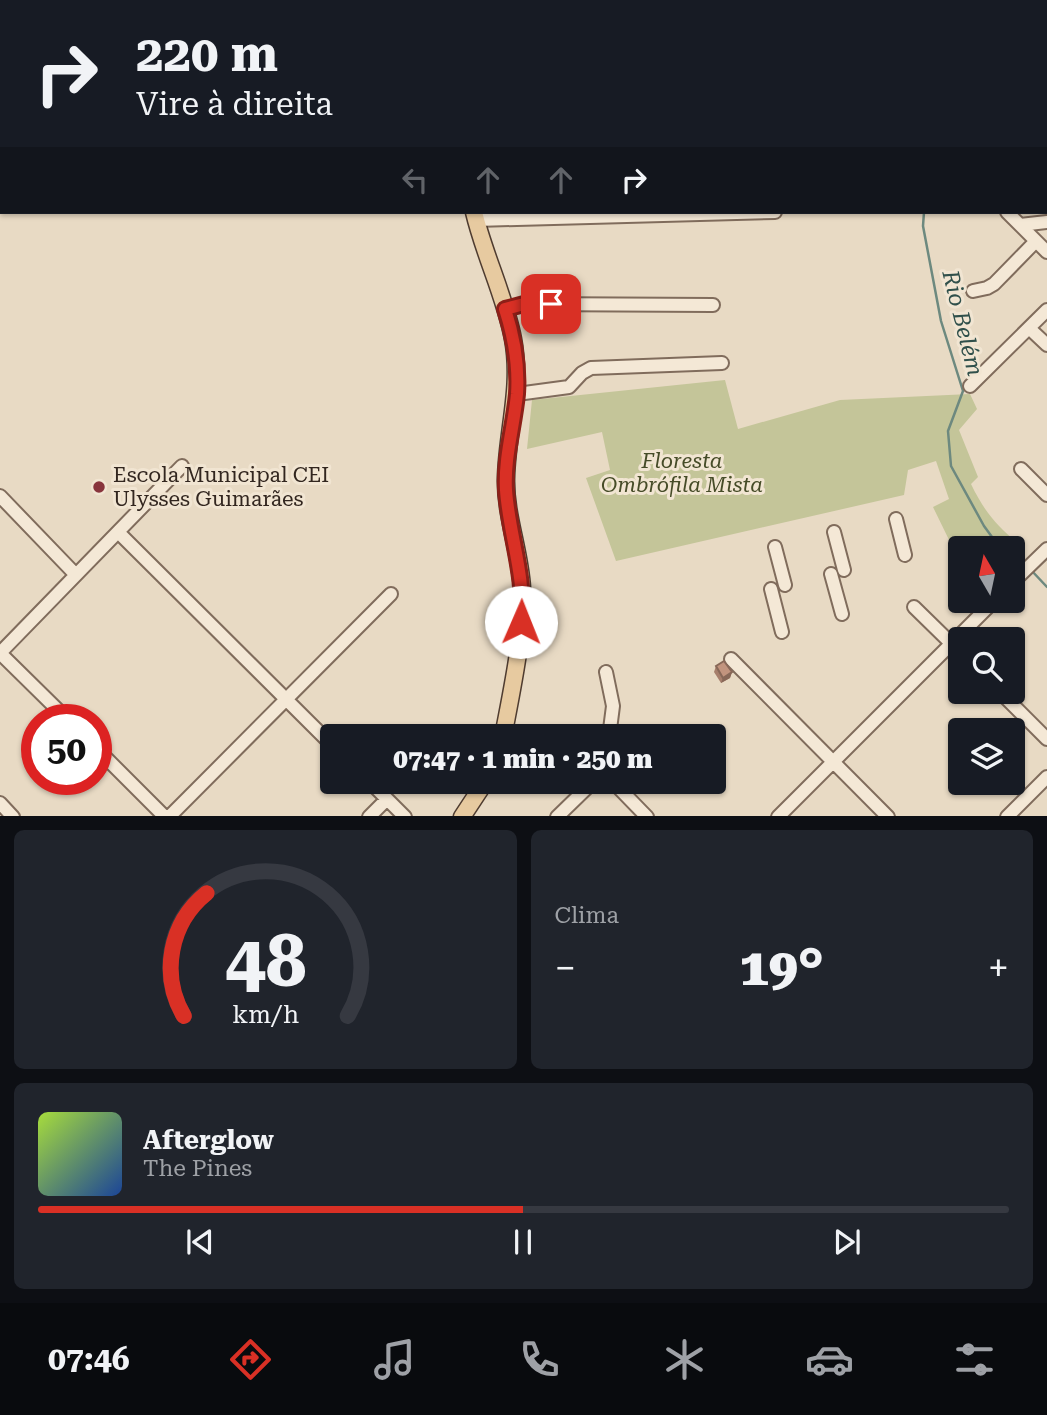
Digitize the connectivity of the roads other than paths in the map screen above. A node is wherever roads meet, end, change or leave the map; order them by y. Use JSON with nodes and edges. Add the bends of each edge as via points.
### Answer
{"nodes":[{"id":1,"x":625,"y":214,"type":"edge"},
{"id":2,"x":1009,"y":214,"type":"edge"},
{"id":3,"x":475,"y":216,"type":"edge"},
{"id":4,"x":1047,"y":222,"type":"edge"},
{"id":5,"x":1020,"y":225,"type":"junction"},
{"id":6,"x":1036,"y":241,"type":"junction"},
{"id":7,"x":1047,"y":252,"type":"edge"},
{"id":8,"x":973,"y":291,"type":"dead end"},
{"id":9,"x":713,"y":305,"type":"dead end"},
{"id":10,"x":505,"y":309,"type":"junction"},
{"id":11,"x":1047,"y":310,"type":"edge"},
{"id":12,"x":1030,"y":329,"type":"junction"},
{"id":13,"x":1047,"y":345,"type":"edge"},
{"id":14,"x":722,"y":363,"type":"dead end"},
{"id":15,"x":970,"y":386,"type":"dead end"},
{"id":16,"x":517,"y":394,"type":"junction"},
{"id":17,"x":182,"y":466,"type":"dead end"},
{"id":18,"x":1021,"y":469,"type":"dead end"},
{"id":19,"x":1047,"y":495,"type":"edge"},
{"id":20,"x":0,"y":496,"type":"edge"},
{"id":21,"x":896,"y":519,"type":"dead end"},
{"id":22,"x":118,"y":532,"type":"junction"},
{"id":23,"x":834,"y":532,"type":"dead end"},
{"id":24,"x":775,"y":547,"type":"dead end"},
{"id":25,"x":1047,"y":548,"type":"edge"},
{"id":26,"x":905,"y":555,"type":"dead end"},
{"id":27,"x":1026,"y":570,"type":"edge"},
{"id":28,"x":76,"y":575,"type":"junction"},
{"id":29,"x":785,"y":585,"type":"dead end"},
{"id":30,"x":771,"y":589,"type":"dead end"},
{"id":31,"x":391,"y":594,"type":"dead end"},
{"id":32,"x":914,"y":607,"type":"dead end"},
{"id":33,"x":985,"y":613,"type":"edge"},
{"id":34,"x":842,"y":614,"type":"dead end"},
{"id":35,"x":974,"y":627,"type":"edge"},
{"id":36,"x":782,"y":632,"type":"dead end"},
{"id":37,"x":948,"y":641,"type":"edge"},
{"id":38,"x":0,"y":653,"type":"edge"},
{"id":39,"x":948,"y":656,"type":"edge"},
{"id":40,"x":731,"y":659,"type":"dead end"},
{"id":41,"x":606,"y":672,"type":"dead end"},
{"id":42,"x":286,"y":699,"type":"junction"},
{"id":43,"x":52,"y":704,"type":"edge"},
{"id":44,"x":1012,"y":704,"type":"edge"},
{"id":45,"x":505,"y":724,"type":"edge"},
{"id":46,"x":611,"y":724,"type":"edge"},
{"id":47,"x":320,"y":733,"type":"edge"},
{"id":48,"x":1047,"y":739,"type":"edge"},
{"id":49,"x":833,"y":762,"type":"junction"},
{"id":50,"x":112,"y":764,"type":"edge"},
{"id":51,"x":1047,"y":777,"type":"edge"},
{"id":52,"x":382,"y":794,"type":"edge"},
{"id":53,"x":477,"y":794,"type":"edge"},
{"id":54,"x":581,"y":794,"type":"edge"},
{"id":55,"x":625,"y":794,"type":"edge"},
{"id":56,"x":387,"y":799,"type":"junction"},
{"id":57,"x":0,"y":803,"type":"edge"},
{"id":58,"x":12,"y":816,"type":"edge"},
{"id":59,"x":166,"y":816,"type":"edge"},
{"id":60,"x":168,"y":816,"type":"edge"},
{"id":61,"x":370,"y":816,"type":"edge"},
{"id":62,"x":404,"y":816,"type":"edge"},
{"id":63,"x":463,"y":816,"type":"edge"},
{"id":64,"x":558,"y":816,"type":"edge"},
{"id":65,"x":646,"y":816,"type":"edge"},
{"id":66,"x":779,"y":816,"type":"edge"},
{"id":67,"x":887,"y":816,"type":"edge"},
{"id":68,"x":1008,"y":816,"type":"edge"}],
"edges":[{"from":1,"to":3,"type":"street"},
{"from":2,"to":5,"type":"street"},
{"from":3,"to":10,"type":"main road"},
{"from":4,"to":5,"type":"street"},
{"from":5,"to":6,"type":"street"},
{"from":6,"to":7,"type":"street"},
{"from":6,"to":8,"type":"street","via":[[994,284]]},
{"from":9,"to":10,"type":"street","via":[[524,304]]},
{"from":10,"to":16,"type":"main road","via":[[514,341]]},
{"from":11,"to":12,"type":"street"},
{"from":12,"to":13,"type":"street"},
{"from":12,"to":15,"type":"street"},
{"from":14,"to":16,"type":"street","via":[[591,368],[569,387]]},
{"from":16,"to":45,"type":"main road","via":[[506,492],[523,607]]},
{"from":17,"to":22,"type":"street"},
{"from":18,"to":19,"type":"street"},
{"from":20,"to":28,"type":"street"},
{"from":21,"to":26,"type":"street"},
{"from":22,"to":28,"type":"street"},
{"from":22,"to":42,"type":"street"},
{"from":23,"to":34,"type":"street"},
{"from":24,"to":29,"type":"street"},
{"from":25,"to":27,"type":"street"},
{"from":28,"to":38,"type":"street"},
{"from":30,"to":36,"type":"street"},
{"from":31,"to":42,"type":"street"},
{"from":32,"to":37,"type":"street"},
{"from":33,"to":35,"type":"street"},
{"from":38,"to":43,"type":"street"},
{"from":39,"to":49,"type":"street"},
{"from":40,"to":49,"type":"street"},
{"from":41,"to":46,"type":"street","via":[[614,706]]},
{"from":42,"to":47,"type":"street"},
{"from":42,"to":60,"type":"street"},
{"from":44,"to":48,"type":"street"},
{"from":49,"to":66,"type":"street"},
{"from":49,"to":67,"type":"street"},
{"from":50,"to":59,"type":"street"},
{"from":51,"to":68,"type":"street"},
{"from":52,"to":56,"type":"street"},
{"from":53,"to":63,"type":"main road"},
{"from":54,"to":64,"type":"street"},
{"from":55,"to":65,"type":"street"},
{"from":56,"to":61,"type":"street"},
{"from":56,"to":62,"type":"street"},
{"from":57,"to":58,"type":"street"}]}
